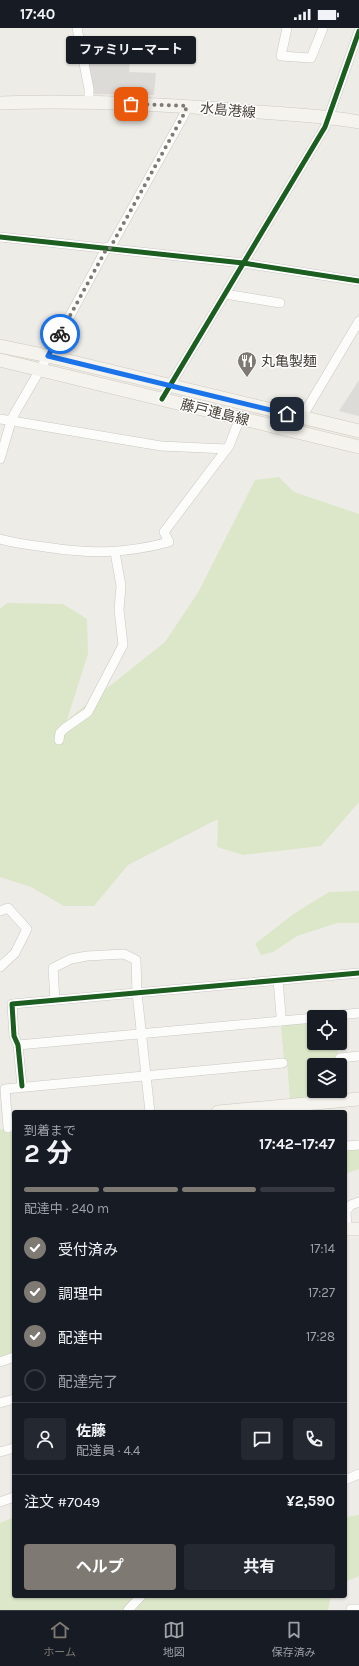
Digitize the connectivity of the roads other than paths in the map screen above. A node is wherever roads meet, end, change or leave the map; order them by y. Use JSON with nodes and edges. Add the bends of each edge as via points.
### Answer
{"nodes":[{"id":1,"x":77,"y":28,"type":"edge"},
{"id":2,"x":287,"y":28,"type":"edge"},
{"id":3,"x":323,"y":28,"type":"edge"},
{"id":4,"x":359,"y":31,"type":"edge"},
{"id":5,"x":89,"y":102,"type":"junction"},
{"id":6,"x":0,"y":103,"type":"edge"},
{"id":7,"x":187,"y":106,"type":"junction"},
{"id":8,"x":328,"y":118,"type":"junction"},
{"id":9,"x":359,"y":122,"type":"edge"},
{"id":10,"x":0,"y":237,"type":"edge"},
{"id":11,"x":107,"y":249,"type":"junction"},
{"id":12,"x":242,"y":264,"type":"junction"},
{"id":13,"x":359,"y":282,"type":"edge"},
{"id":14,"x":225,"y":294,"type":"junction"},
{"id":15,"x":280,"y":303,"type":"dead end"},
{"id":16,"x":359,"y":321,"type":"edge"},
{"id":17,"x":0,"y":346,"type":"edge"},
{"id":18,"x":48,"y":356,"type":"junction"},
{"id":19,"x":0,"y":360,"type":"edge"},
{"id":20,"x":39,"y":370,"type":"junction"},
{"id":21,"x":170,"y":385,"type":"junction"},
{"id":22,"x":162,"y":399,"type":"junction"},
{"id":23,"x":302,"y":417,"type":"junction"},
{"id":24,"x":240,"y":418,"type":"junction"},
{"id":25,"x":0,"y":419,"type":"edge"},
{"id":26,"x":11,"y":420,"type":"junction"},
{"id":27,"x":359,"y":431,"type":"edge"},
{"id":28,"x":229,"y":446,"type":"junction"},
{"id":29,"x":359,"y":447,"type":"edge"},
{"id":30,"x":0,"y":459,"type":"edge"},
{"id":31,"x":0,"y":539,"type":"edge"},
{"id":32,"x":115,"y":552,"type":"junction"},
{"id":33,"x":58,"y":740,"type":"dead end"},
{"id":34,"x":0,"y":911,"type":"edge"},
{"id":35,"x":0,"y":967,"type":"edge"},
{"id":36,"x":359,"y":973,"type":"edge"},
{"id":37,"x":278,"y":980,"type":"junction"},
{"id":38,"x":137,"y":993,"type":"junction"},
{"id":39,"x":55,"y":1000,"type":"junction"},
{"id":40,"x":359,"y":1013,"type":"edge"},
{"id":41,"x":347,"y":1014,"type":"edge"},
{"id":42,"x":307,"y":1019,"type":"edge"},
{"id":43,"x":280,"y":1021,"type":"junction"},
{"id":44,"x":142,"y":1033,"type":"junction"},
{"id":45,"x":18,"y":1045,"type":"junction"},
{"id":46,"x":359,"y":1056,"type":"edge"},
{"id":47,"x":340,"y":1058,"type":"dead end"},
{"id":48,"x":283,"y":1063,"type":"dead end"},
{"id":49,"x":147,"y":1076,"type":"junction"},
{"id":50,"x":22,"y":1086,"type":"junction"},
{"id":51,"x":359,"y":1099,"type":"edge"},
{"id":52,"x":293,"y":1109,"type":"edge"},
{"id":53,"x":150,"y":1110,"type":"edge"},
{"id":54,"x":268,"y":1110,"type":"edge"},
{"id":55,"x":7,"y":1128,"type":"edge"},
{"id":56,"x":359,"y":1145,"type":"edge"},
{"id":57,"x":347,"y":1146,"type":"edge"},
{"id":58,"x":359,"y":1202,"type":"edge"},
{"id":59,"x":347,"y":1210,"type":"edge"},
{"id":60,"x":347,"y":1216,"type":"edge"},
{"id":61,"x":350,"y":1229,"type":"edge"},
{"id":62,"x":12,"y":1358,"type":"edge"},
{"id":63,"x":0,"y":1362,"type":"edge"},
{"id":64,"x":12,"y":1400,"type":"edge"},
{"id":65,"x":0,"y":1403,"type":"edge"},
{"id":66,"x":12,"y":1449,"type":"edge"},
{"id":67,"x":0,"y":1452,"type":"edge"},
{"id":68,"x":359,"y":1474,"type":"edge"},
{"id":69,"x":347,"y":1479,"type":"edge"},
{"id":70,"x":12,"y":1499,"type":"edge"},
{"id":71,"x":0,"y":1502,"type":"edge"},
{"id":72,"x":140,"y":1598,"type":"edge"},
{"id":73,"x":128,"y":1610,"type":"edge"}],
"edges":[{"from":1,"to":5,"type":"street","via":[[89,89]]},
{"from":2,"to":3,"type":"street","via":[[281,56],[311,58]]},
{"from":4,"to":8,"type":"street"},
{"from":5,"to":6,"type":"main road","name":"水島港線"},
{"from":5,"to":7,"type":"main road","name":"水島港線"},
{"from":7,"to":8,"type":"main road","name":"水島港線"},
{"from":7,"to":11,"type":"street"},
{"from":8,"to":9,"type":"main road","name":"水島港線"},
{"from":8,"to":12,"type":"street"},
{"from":10,"to":11,"type":"street"},
{"from":11,"to":12,"type":"street"},
{"from":11,"to":18,"type":"street"},
{"from":12,"to":13,"type":"street"},
{"from":12,"to":14,"type":"street"},
{"from":14,"to":15,"type":"street"},
{"from":14,"to":21,"type":"street"},
{"from":16,"to":23,"type":"street"},
{"from":17,"to":18,"type":"main road","name":"藤戸連島線"},
{"from":18,"to":20,"type":"street"},
{"from":18,"to":21,"type":"main road","name":"藤戸連島線"},
{"from":19,"to":20,"type":"main road","name":"藤戸連島線"},
{"from":20,"to":22,"type":"main road","name":"藤戸連島線"},
{"from":20,"to":26,"type":"street"},
{"from":21,"to":22,"type":"street"},
{"from":21,"to":23,"type":"main road","name":"藤戸連島線"},
{"from":22,"to":24,"type":"main road","name":"藤戸連島線"},
{"from":23,"to":27,"type":"main road","name":"藤戸連島線"},
{"from":24,"to":28,"type":"street"},
{"from":24,"to":29,"type":"main road","name":"藤戸連島線"},
{"from":25,"to":26,"type":"street"},
{"from":26,"to":28,"type":"street","via":[[160,446]]},
{"from":26,"to":30,"type":"street"},
{"from":28,"to":32,"type":"street","via":[[164,532],[169,542],[149,548]]},
{"from":31,"to":32,"type":"street","via":[[83,553]]},
{"from":32,"to":33,"type":"street","via":[[121,586],[119,610],[124,645],[88,712],[65,728]]},
{"from":34,"to":35,"type":"street","via":[[8,908],[27,929],[15,953]]},
{"from":36,"to":37,"type":"street"},
{"from":37,"to":38,"type":"street"},
{"from":37,"to":43,"type":"street"},
{"from":38,"to":39,"type":"street"},
{"from":38,"to":39,"type":"street","via":[[136,960],[124,954],[87,956],[71,959],[53,968]]},
{"from":38,"to":44,"type":"street"},
{"from":39,"to":45,"type":"street","via":[[12,1004],[14,1036]]},
{"from":40,"to":41,"type":"street"},
{"from":42,"to":43,"type":"street"},
{"from":43,"to":44,"type":"street"},
{"from":44,"to":45,"type":"street"},
{"from":44,"to":49,"type":"street"},
{"from":45,"to":50,"type":"street"},
{"from":46,"to":47,"type":"street"},
{"from":48,"to":49,"type":"street"},
{"from":49,"to":50,"type":"street"},
{"from":49,"to":53,"type":"street"},
{"from":50,"to":55,"type":"street","via":[[5,1089]]},
{"from":51,"to":52,"type":"main road"},
{"from":52,"to":54,"type":"main road"},
{"from":56,"to":57,"type":"street"},
{"from":58,"to":59,"type":"street"},
{"from":60,"to":61,"type":"street"},
{"from":62,"to":63,"type":"street"},
{"from":64,"to":65,"type":"street"},
{"from":66,"to":67,"type":"street"},
{"from":68,"to":69,"type":"street"},
{"from":70,"to":71,"type":"street"},
{"from":72,"to":73,"type":"street"}]}
